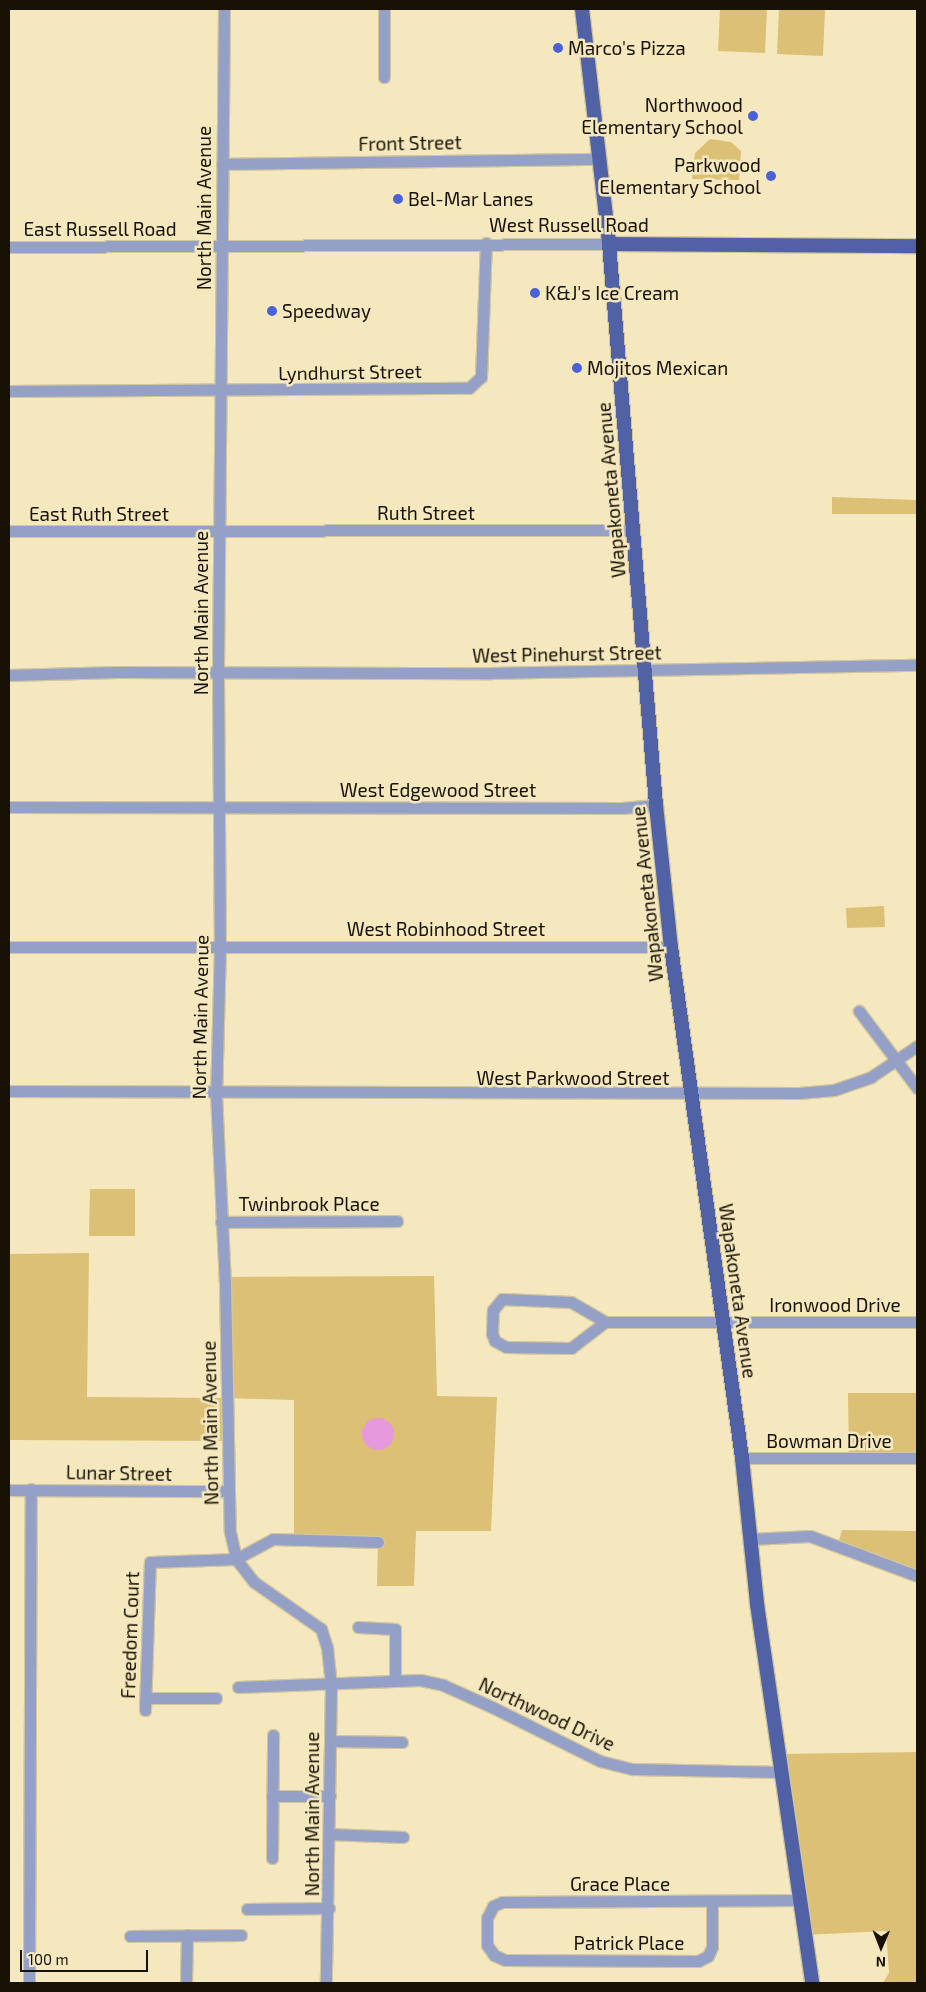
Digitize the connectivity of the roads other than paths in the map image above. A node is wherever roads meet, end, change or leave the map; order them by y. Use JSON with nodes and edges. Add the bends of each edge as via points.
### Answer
{"nodes":[{"id":1,"x":224,"y":9,"type":"edge"},
{"id":2,"x":384,"y":9,"type":"edge"},
{"id":3,"x":582,"y":9,"type":"edge"},
{"id":4,"x":384,"y":77,"type":"dead end"},
{"id":5,"x":599,"y":159,"type":"junction"},
{"id":6,"x":222,"y":164,"type":"junction"},
{"id":7,"x":486,"y":244,"type":"junction"},
{"id":8,"x":609,"y":244,"type":"junction"},
{"id":9,"x":9,"y":246,"type":"edge"},
{"id":10,"x":221,"y":246,"type":"junction"},
{"id":11,"x":917,"y":246,"type":"edge"},
{"id":12,"x":221,"y":390,"type":"junction"},
{"id":13,"x":9,"y":391,"type":"edge"},
{"id":14,"x":632,"y":530,"type":"junction"},
{"id":15,"x":9,"y":531,"type":"edge"},
{"id":16,"x":220,"y":532,"type":"junction"},
{"id":17,"x":917,"y":665,"type":"edge"},
{"id":18,"x":644,"y":670,"type":"junction"},
{"id":19,"x":218,"y":672,"type":"junction"},
{"id":20,"x":9,"y":675,"type":"edge"},
{"id":21,"x":656,"y":805,"type":"junction"},
{"id":22,"x":9,"y":807,"type":"edge"},
{"id":23,"x":220,"y":807,"type":"junction"},
{"id":24,"x":220,"y":946,"type":"junction"},
{"id":25,"x":9,"y":947,"type":"edge"},
{"id":26,"x":672,"y":947,"type":"junction"},
{"id":27,"x":859,"y":1011,"type":"dead end"},
{"id":28,"x":917,"y":1046,"type":"edge"},
{"id":29,"x":895,"y":1060,"type":"junction"},
{"id":30,"x":917,"y":1088,"type":"edge"},
{"id":31,"x":9,"y":1091,"type":"edge"},
{"id":32,"x":216,"y":1094,"type":"junction"},
{"id":33,"x":691,"y":1096,"type":"junction"},
{"id":34,"x":397,"y":1221,"type":"dead end"},
{"id":35,"x":221,"y":1222,"type":"junction"},
{"id":36,"x":605,"y":1322,"type":"junction"},
{"id":37,"x":723,"y":1322,"type":"junction"},
{"id":38,"x":917,"y":1322,"type":"edge"},
{"id":39,"x":742,"y":1458,"type":"junction"},
{"id":40,"x":917,"y":1458,"type":"edge"},
{"id":41,"x":9,"y":1490,"type":"edge"},
{"id":42,"x":31,"y":1490,"type":"junction"},
{"id":43,"x":229,"y":1491,"type":"junction"},
{"id":44,"x":751,"y":1540,"type":"junction"},
{"id":45,"x":378,"y":1542,"type":"dead end"},
{"id":46,"x":236,"y":1560,"type":"junction"},
{"id":47,"x":917,"y":1576,"type":"edge"},
{"id":48,"x":358,"y":1627,"type":"dead end"},
{"id":49,"x":395,"y":1679,"type":"junction"},
{"id":50,"x":331,"y":1685,"type":"junction"},
{"id":51,"x":238,"y":1687,"type":"dead end"},
{"id":52,"x":146,"y":1698,"type":"junction"},
{"id":53,"x":216,"y":1698,"type":"dead end"},
{"id":54,"x":145,"y":1710,"type":"dead end"},
{"id":55,"x":273,"y":1735,"type":"dead end"},
{"id":56,"x":330,"y":1741,"type":"junction"},
{"id":57,"x":402,"y":1742,"type":"dead end"},
{"id":58,"x":781,"y":1772,"type":"junction"},
{"id":59,"x":272,"y":1796,"type":"junction"},
{"id":60,"x":330,"y":1796,"type":"junction"},
{"id":61,"x":329,"y":1834,"type":"junction"},
{"id":62,"x":403,"y":1837,"type":"dead end"},
{"id":63,"x":272,"y":1858,"type":"dead end"},
{"id":64,"x":800,"y":1900,"type":"junction"},
{"id":65,"x":712,"y":1901,"type":"junction"},
{"id":66,"x":330,"y":1908,"type":"junction"},
{"id":67,"x":247,"y":1909,"type":"dead end"},
{"id":68,"x":187,"y":1935,"type":"junction"},
{"id":69,"x":241,"y":1935,"type":"dead end"},
{"id":70,"x":130,"y":1936,"type":"dead end"},
{"id":71,"x":494,"y":1955,"type":"joint"},
{"id":72,"x":30,"y":1983,"type":"edge"},
{"id":73,"x":186,"y":1983,"type":"edge"},
{"id":74,"x":326,"y":1983,"type":"edge"},
{"id":75,"x":812,"y":1983,"type":"edge"}],
"edges":[{"from":1,"to":6,"type":"street","name":"North Main Avenue"},
{"from":2,"to":4,"type":"street"},
{"from":3,"to":5,"type":"main road","name":"Wapakoneta Avenue"},
{"from":5,"to":6,"type":"street","name":"Front Street"},
{"from":5,"to":8,"type":"main road","name":"Wapakoneta Avenue"},
{"from":6,"to":10,"type":"street","name":"North Main Avenue"},
{"from":7,"to":8,"type":"street","name":"West Russell Road"},
{"from":7,"to":10,"type":"street","name":"West Russell Road"},
{"from":7,"to":12,"type":"street","name":"Lyndhurst Street","via":[[481,377],[469,388]]},
{"from":8,"to":11,"type":"main road","name":"West Russell Road"},
{"from":8,"to":14,"type":"main road","name":"Wapakoneta Avenue"},
{"from":9,"to":10,"type":"street","name":"East Russell Road"},
{"from":10,"to":12,"type":"street","name":"North Main Avenue"},
{"from":12,"to":13,"type":"street","name":"Lyndhurst Street"},
{"from":12,"to":16,"type":"street","name":"North Main Avenue"},
{"from":14,"to":16,"type":"street","name":"Ruth Street"},
{"from":14,"to":18,"type":"main road","name":"Wapakoneta Avenue"},
{"from":15,"to":16,"type":"street","name":"East Ruth Street"},
{"from":16,"to":19,"type":"street","name":"North Main Avenue"},
{"from":17,"to":18,"type":"street","name":"West Pinehurst Street"},
{"from":18,"to":19,"type":"street","name":"West Pinehurst Street"},
{"from":18,"to":21,"type":"main road","name":"Wapakoneta Avenue"},
{"from":19,"to":20,"type":"street","name":"West Pinehurst Street"},
{"from":19,"to":23,"type":"street","name":"North Main Avenue"},
{"from":21,"to":23,"type":"street","name":"West Edgewood Street","via":[[622,808]]},
{"from":21,"to":26,"type":"main road","name":"Wapakoneta Avenue"},
{"from":22,"to":23,"type":"street","name":"West Edgewood Street"},
{"from":23,"to":24,"type":"street","name":"North Main Avenue"},
{"from":24,"to":25,"type":"street","name":"West Robinhood Street"},
{"from":24,"to":26,"type":"street","name":"West Robinhood Street"},
{"from":24,"to":32,"type":"street","name":"North Main Avenue"},
{"from":26,"to":33,"type":"main road","name":"Wapakoneta Avenue"},
{"from":27,"to":29,"type":"street"},
{"from":28,"to":29,"type":"street","name":"West Parkwood Street"},
{"from":29,"to":30,"type":"street"},
{"from":29,"to":33,"type":"street","name":"West Parkwood Street","via":[[871,1077],[834,1090]]},
{"from":31,"to":32,"type":"street","name":"West Parkwood Street"},
{"from":32,"to":33,"type":"street","name":"West Parkwood Street"},
{"from":32,"to":35,"type":"street","name":"North Main Avenue"},
{"from":33,"to":37,"type":"main road","name":"Wapakoneta Avenue"},
{"from":34,"to":35,"type":"street","name":"Twinbrook Place"},
{"from":35,"to":43,"type":"street","name":"North Main Avenue","via":[[220,1282]]},
{"from":36,"to":36,"type":"street","via":[[571,1302],[502,1299],[493,1310],[492,1334],[495,1341],[506,1346],[571,1348]]},
{"from":36,"to":37,"type":"street","name":"Ironwood Drive"},
{"from":37,"to":38,"type":"street","name":"Ironwood Drive"},
{"from":37,"to":39,"type":"main road","name":"Wapakoneta Avenue"},
{"from":39,"to":40,"type":"street","name":"Bowman Drive"},
{"from":39,"to":44,"type":"main road","name":"Wapakoneta Avenue"},
{"from":41,"to":42,"type":"street","name":"Lunar Street"},
{"from":42,"to":43,"type":"street","name":"Lunar Street"},
{"from":42,"to":72,"type":"street"},
{"from":43,"to":46,"type":"street","name":"North Main Avenue","via":[[230,1532]]},
{"from":44,"to":47,"type":"street","via":[[810,1536]]},
{"from":44,"to":58,"type":"main road","name":"Wapakoneta Avenue"},
{"from":45,"to":46,"type":"street","via":[[273,1539]]},
{"from":46,"to":50,"type":"street","name":"North Main Avenue","via":[[254,1582],[321,1629],[328,1647]]},
{"from":46,"to":52,"type":"street","name":"Freedom Court","via":[[150,1562]]},
{"from":48,"to":49,"type":"street","via":[[395,1629]]},
{"from":49,"to":50,"type":"street","name":"Northwood Drive"},
{"from":49,"to":58,"type":"street","name":"Northwood Drive","via":[[443,1686],[608,1763],[633,1769]]},
{"from":50,"to":51,"type":"street","name":"Northwood Drive"},
{"from":50,"to":56,"type":"street","name":"North Main Avenue"},
{"from":52,"to":53,"type":"street"},
{"from":52,"to":54,"type":"street","name":"Freedom Court"},
{"from":55,"to":59,"type":"street"},
{"from":56,"to":57,"type":"street"},
{"from":56,"to":60,"type":"street","name":"North Main Avenue"},
{"from":58,"to":64,"type":"main road","name":"Wapakoneta Avenue"},
{"from":59,"to":60,"type":"street"},
{"from":59,"to":63,"type":"street"},
{"from":60,"to":61,"type":"street","name":"North Main Avenue"},
{"from":61,"to":62,"type":"street"},
{"from":61,"to":66,"type":"street","name":"North Main Avenue"},
{"from":64,"to":65,"type":"street","name":"Grace Place"},
{"from":64,"to":75,"type":"main road","name":"Wapakoneta Avenue"},
{"from":65,"to":71,"type":"street","name":"Patrick Place","via":[[712,1947],[708,1956],[698,1961],[505,1960]]},
{"from":65,"to":71,"type":"street","name":"Grace Place","via":[[502,1902],[493,1906],[487,1918],[487,1945]]},
{"from":66,"to":67,"type":"street"},
{"from":66,"to":74,"type":"street","name":"North Main Avenue"},
{"from":68,"to":69,"type":"street"},
{"from":68,"to":70,"type":"street"},
{"from":68,"to":73,"type":"street"}]}
